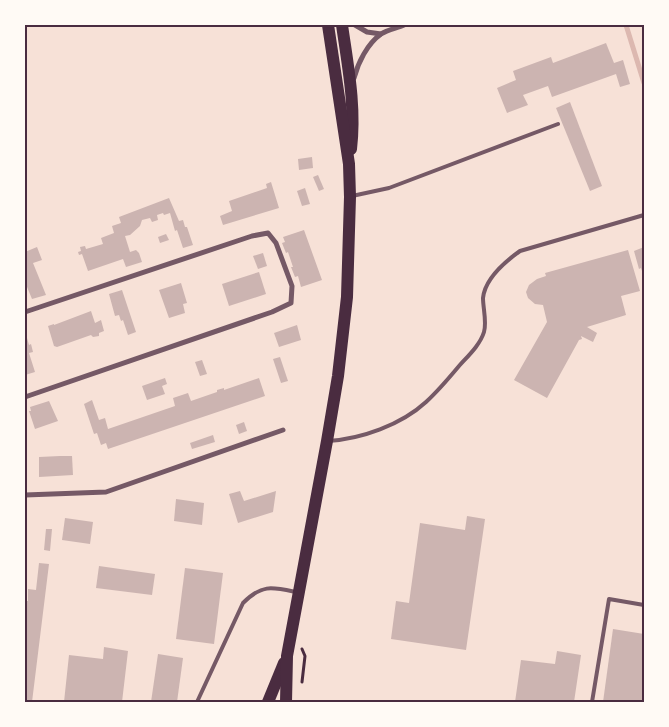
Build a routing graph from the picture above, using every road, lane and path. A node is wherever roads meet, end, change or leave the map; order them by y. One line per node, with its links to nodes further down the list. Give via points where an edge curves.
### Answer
1 (328, 25): 8 (main road)
2 (342, 25): 6 (main road)
3 (354, 25): 5 (street, via 367,32)
4 (404, 25): 5 (street)
5 (381, 34): 6 (street, via 366,51)
6 (351, 86): 8 (main road, via 354,125)
7 (558, 124): 9 (lane, via 389,188)
8 (349, 164): 9 (main road)
9 (350, 197): 14 (main road, via 347,298)
10 (644, 215): 14 (lane, via 520,251 503,263 484,295 484,331 477,345 424,404 372,433)
11 (25, 312): 12 (street, via 268,232 276,243 292,286 291,303 272,312)
12 (25, 397)
13 (283, 430): 15 (street, via 106,492)
14 (327, 441): 16 (main road)
15 (25, 495)
16 (299, 593): 18 (main road); 19 (lane, via 274,587 253,594 244,603)
17 (644, 604): 22 (lane, via 609,598)
18 (287, 656): 20 (main road); 21 (main road)
19 (197, 702)
20 (268, 702)
21 (286, 702)
22 (592, 702)

